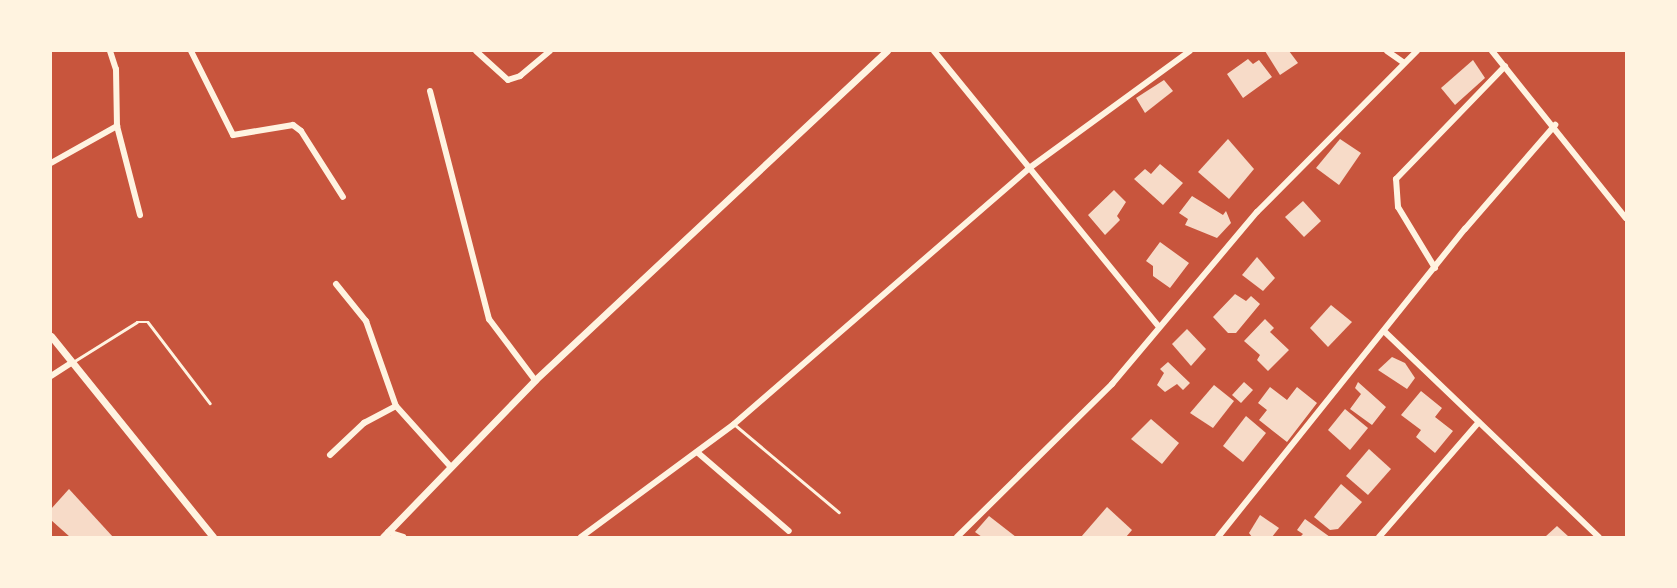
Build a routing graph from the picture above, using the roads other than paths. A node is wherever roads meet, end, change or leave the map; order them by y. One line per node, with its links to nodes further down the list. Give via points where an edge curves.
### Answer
1 (110, 51): 15 (street, via 116,69)
2 (191, 51): 18 (street, via 233,135 293,125 302,131)
3 (475, 51): 4 (street, via 508,80 520,76)
4 (550, 51)
5 (887, 51): 28 (street)
6 (934, 51): 17 (street)
7 (1189, 51): 17 (street)
8 (1387, 51): 11 (street)
9 (1417, 51): 11 (street)
10 (1493, 51): 12 (street)
11 (1404, 63): 23 (street, via 1257,212)
12 (1505, 66): 14 (street); 21 (street, via 1396,179 1398,207)
13 (430, 91): 28 (street, via 489,319)
14 (1555, 125): 20 (street); 21 (street)
15 (117, 126): 16 (street); 19 (street)
16 (51, 163)
17 (1028, 169): 23 (street); 32 (street)
18 (343, 197)
19 (139, 215)
20 (1626, 218)
21 (1435, 268): 24 (street)
22 (336, 284): 30 (street, via 366,321)
23 (1158, 327): 42 (street, via 1112,384)
24 (1385, 331): 31 (street); 43 (street)
25 (51, 336): 26 (street)
26 (71, 363): 27 (street); 29 (lane, via 137,322 148,322); 39 (street)
27 (51, 376)
28 (536, 380): 35 (street)
29 (210, 403)
30 (396, 406): 34 (street, via 364,423); 35 (street)
31 (1479, 422): 44 (street); 45 (street)
32 (734, 424): 33 (street); 36 (lane)
33 (696, 452): 37 (street); 41 (street)
34 (330, 454)
35 (451, 467): 38 (street)
36 (839, 512)
37 (789, 531)
38 (385, 535): 40 (street)
39 (213, 537)
40 (403, 537)
41 (581, 537)
42 (957, 537)
43 (1217, 537)
44 (1379, 537)
45 (1599, 537)

